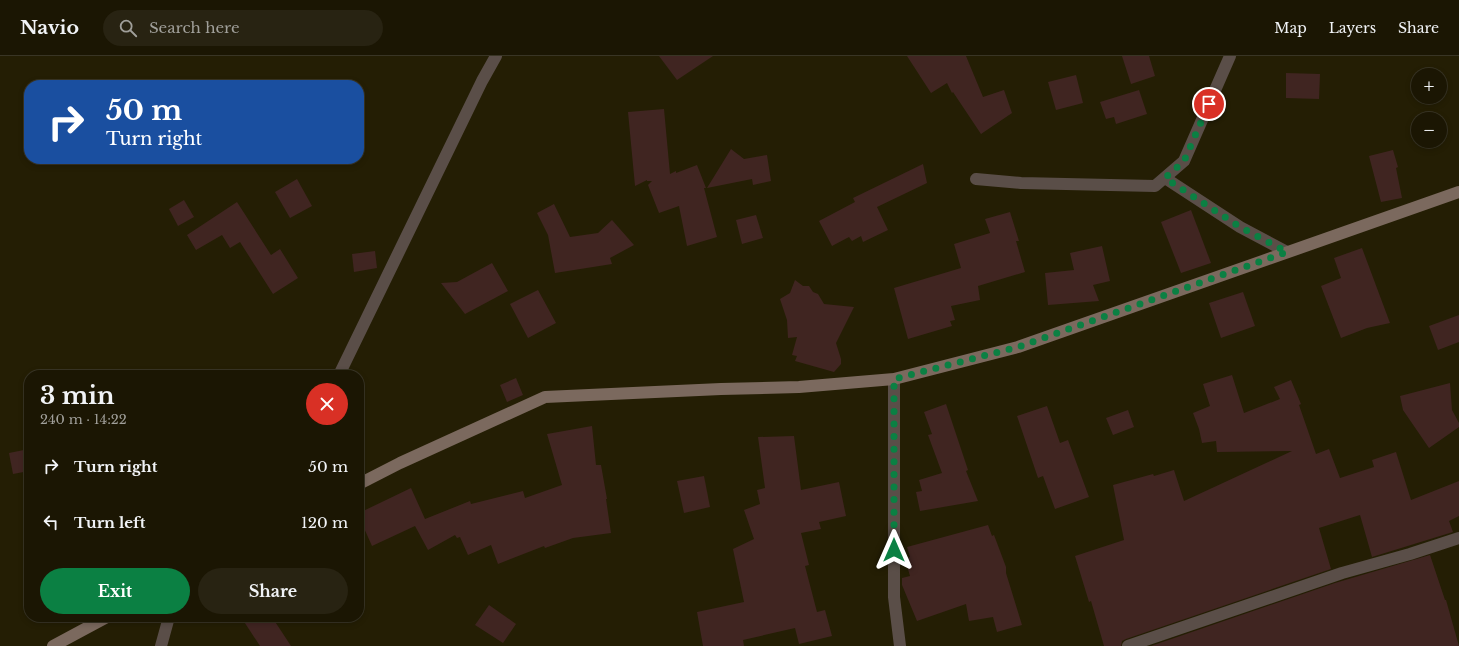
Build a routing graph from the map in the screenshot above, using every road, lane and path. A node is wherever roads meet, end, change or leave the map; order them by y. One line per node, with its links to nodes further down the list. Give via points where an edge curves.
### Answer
1 (496, 56): 7 (street)
2 (1230, 56): 3 (street, via 1184,161)
3 (1165, 178): 4 (street, via 1155,186 1021,183); 6 (street, via 1240,227)
4 (976, 179)
5 (1459, 192): 6 (street)
6 (1287, 252): 8 (street, via 1018,347)
7 (342, 370)
8 (894, 379): 9 (street, via 799,387 545,397); 15 (street, via 894,597)
9 (364, 481)
10 (1459, 538): 16 (street, via 1342,573)
11 (98, 622): 13 (street)
12 (168, 622): 14 (street)
13 (53, 646)
14 (161, 646)
15 (900, 646)
16 (1128, 646)

